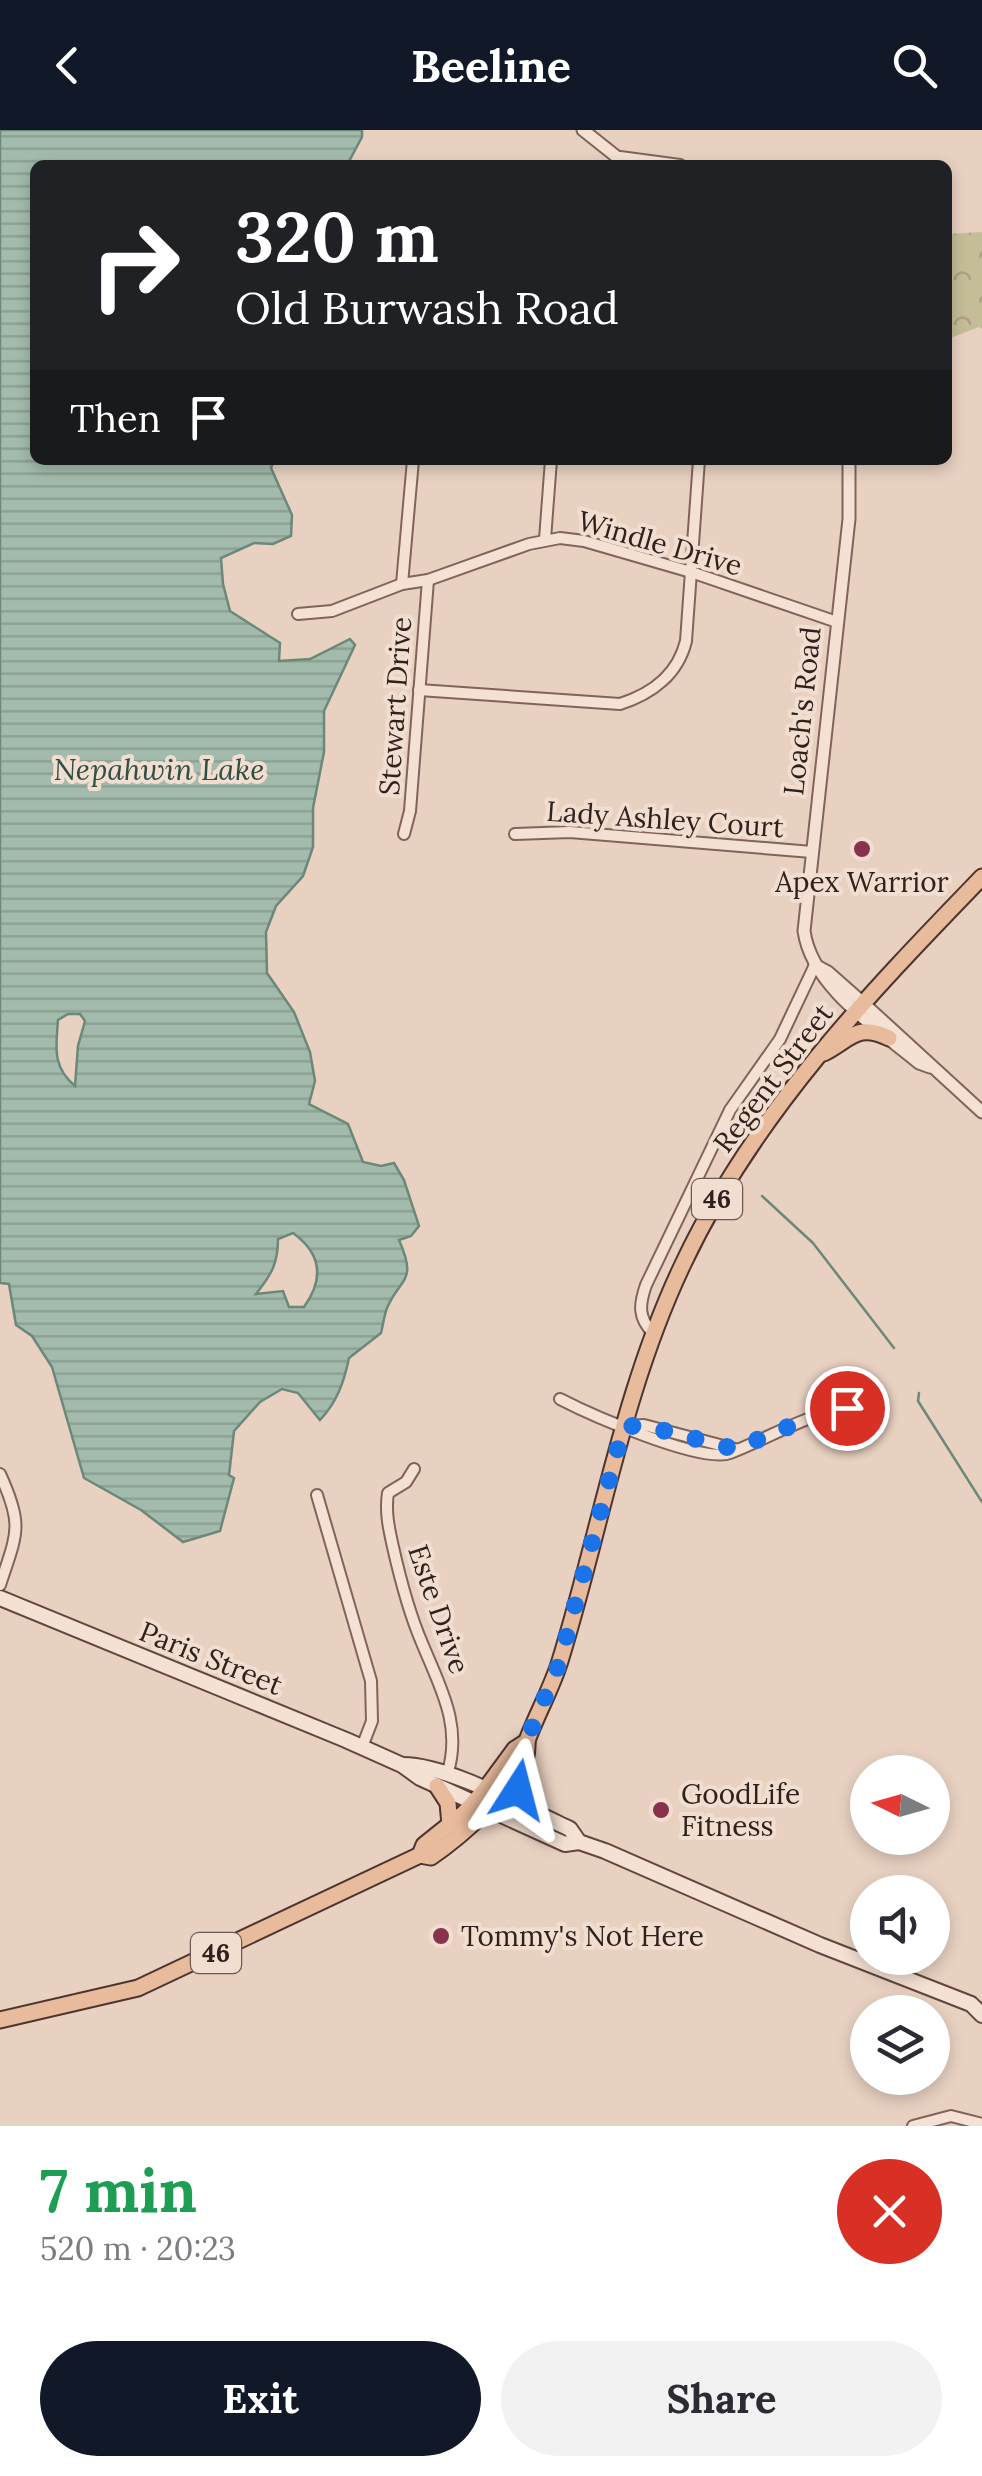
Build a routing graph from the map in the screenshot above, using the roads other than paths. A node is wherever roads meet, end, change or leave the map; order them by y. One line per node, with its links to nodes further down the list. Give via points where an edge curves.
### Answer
1 (583, 130): 2 (street)
2 (622, 160)
3 (413, 465): 10 (street, Stewart Drive)
4 (551, 465): 7 (street)
5 (699, 465): 8 (street)
6 (849, 465): 12 (street, Loach's Road)
7 (544, 539): 8 (street, Windle Drive, via 584,542); 9 (street, Windle Drive)
8 (690, 572): 12 (street, Windle Drive); 13 (street, via 682,660 639,698 620,704)
9 (428, 580): 10 (street, Windle Drive); 13 (street, Stewart Drive)
10 (402, 584): 11 (street, Windle Drive, via 332,612)
11 (298, 614)
12 (837, 622): 16 (street, Loach's Road)
13 (420, 690): 14 (street, Stewart Drive)
14 (404, 834)
15 (514, 834): 16 (street, Lady Ashley Court, via 570,832)
16 (812, 852): 18 (street, Loach's Road, via 804,931)
17 (982, 876): 19 (main road, Regent Street / 46)
18 (814, 965): 19 (street); 24 (street, via 780,1040 730,1110 646,1286 642,1319)
19 (859, 1005): 20 (street); 21 (main road, Regent Street / 46); 22 (street)
20 (890, 1038): 21 (main road, via 858,1031); 22 (street)
21 (816, 1058): 24 (main road, Regent Street / 46, via 724,1186)
22 (930, 1067): 23 (street)
23 (982, 1112)
24 (653, 1333): 27 (main road, Regent Street / 46)
25 (560, 1399): 27 (street)
26 (847, 1408): 27 (street, via 735,1449)
27 (624, 1426): 33 (main road, Regent Street / 46, via 559,1664)
28 (414, 1470): 36 (street, Este Drive, via 388,1494 387,1521 453,1728)
29 (0, 1474): 31 (street, via 15,1506 18,1533)
30 (317, 1495): 34 (street, via 371,1681 374,1708)
31 (0, 1584)
32 (0, 1598): 34 (main road, Paris Street)
33 (526, 1742): 35 (main road, Regent Street / 46); 37 (main road, Regent Street / 46, via 514,1749)
34 (362, 1747): 36 (main road, Paris Street)
35 (519, 1768): 37 (main road, Regent Street / 46); 38 (main road, via 518,1790)
36 (442, 1780): 37 (main road, Paris Street); 39 (main road)
37 (485, 1800): 38 (main road); 39 (main road, Regent Street / 46); 40 (main road, via 565,1844); 41 (main road, Regent Street / 46, via 456,1840 431,1857)
38 (533, 1813): 40 (main road, via 570,1829)
39 (450, 1825): 41 (main road, Regent Street / 46)
40 (578, 1842): 42 (main road)
41 (420, 1855): 43 (main road, Regent Street / 46, via 138,1988)
42 (979, 2008)
43 (0, 2020)
44 (982, 2124): 45 (street, via 950,2116)
45 (913, 2126)

